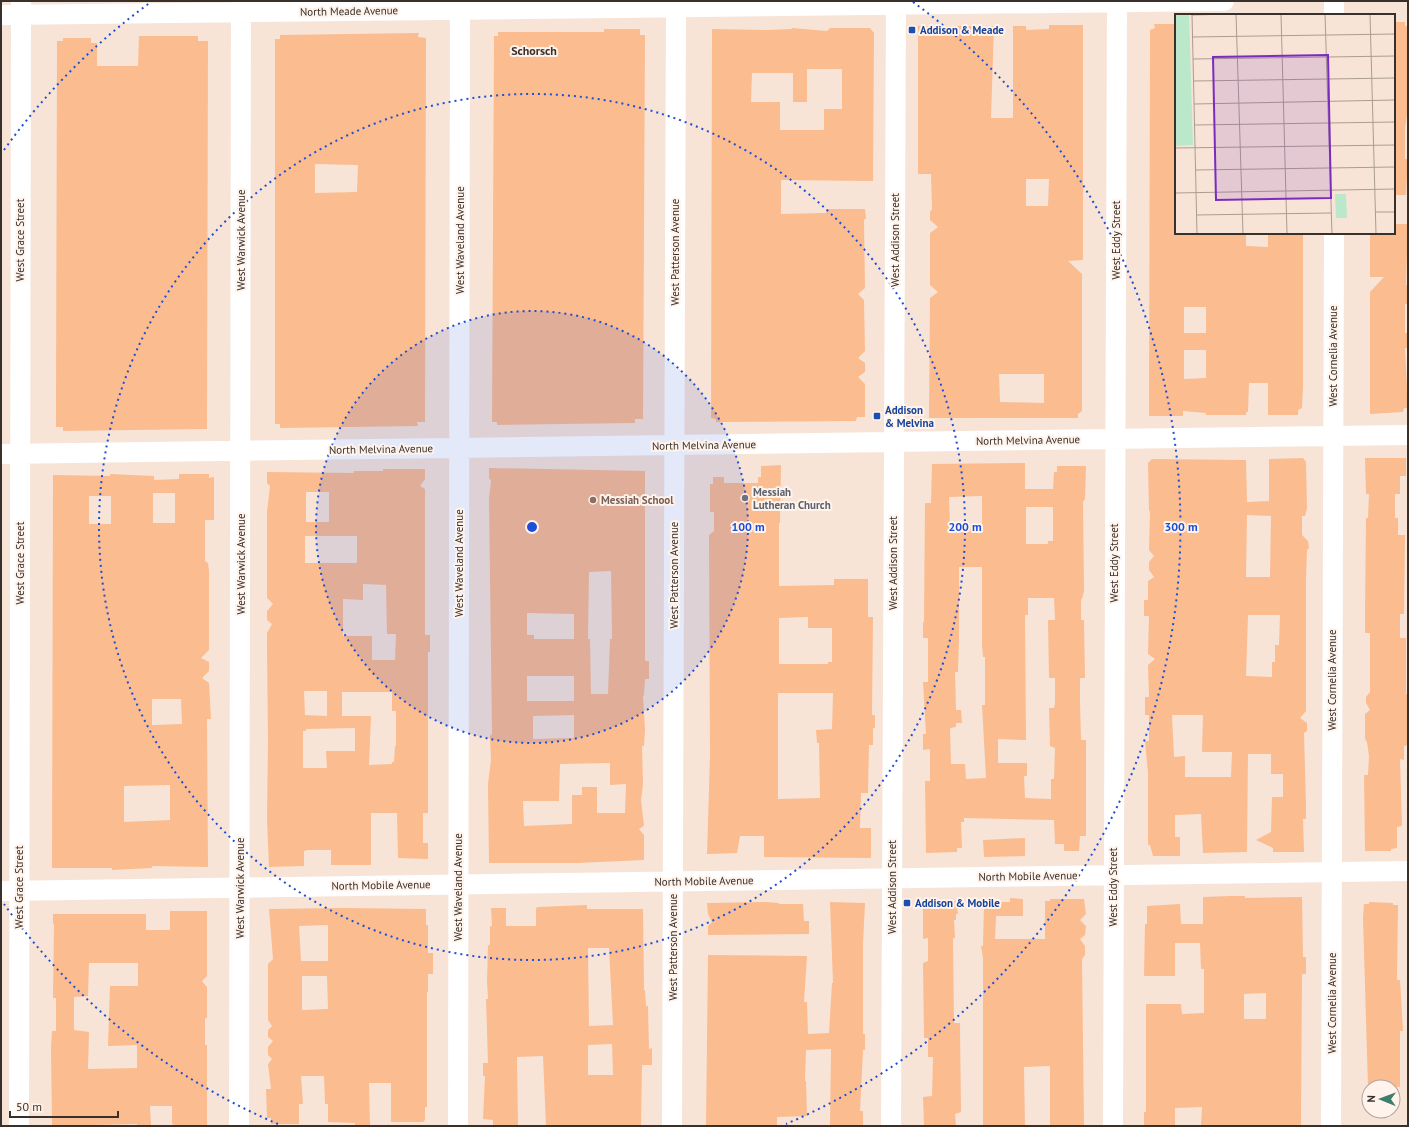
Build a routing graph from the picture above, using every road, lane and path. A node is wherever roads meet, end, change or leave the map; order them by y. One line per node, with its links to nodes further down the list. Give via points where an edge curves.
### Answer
1 (1224, 1): 3 (street, North Meade Avenue)
2 (1334, 1): 9 (street)
3 (1116, 2): 4 (street, North Meade Avenue); 14 (street, West Eddy Street)
4 (896, 3): 5 (street, North Meade Avenue); 15 (street, West Addison Street)
5 (676, 4): 6 (street, North Meade Avenue); 16 (street, West Patterson Avenue)
6 (460, 6): 7 (street, North Meade Avenue); 17 (street, West Waveland Avenue)
7 (241, 7): 8 (street, North Meade Avenue); 18 (street, West Warwick Avenue)
8 (21, 8): 10 (street, North Meade Avenue); 19 (street, West Grace Street)
9 (1334, 14)
10 (1, 16)
11 (1334, 234): 13 (street, West Cornelia Avenue)
12 (1408, 435): 13 (street, North Melvina Avenue)
13 (1333, 436): 14 (street, North Melvina Avenue); 21 (street, West Cornelia Avenue)
14 (1115, 439): 15 (street, North Melvina Avenue); 22 (street, West Eddy Street)
15 (894, 442): 16 (street, North Melvina Avenue); 23 (street, West Addison Street)
16 (674, 445): 17 (street, North Melvina Avenue); 24 (street, West Patterson Avenue)
17 (459, 448): 18 (street, North Melvina Avenue); 25 (street, West Waveland Avenue)
18 (241, 451): 19 (street, North Melvina Avenue); 26 (street, West Warwick Avenue)
19 (11, 454): 27 (street, West Grace Street)
20 (1408, 871): 21 (street, North Mobile Avenue)
21 (1332, 872): 22 (street, North Mobile Avenue); 34 (street, West Cornelia Avenue)
22 (1113, 875): 23 (street, North Mobile Avenue); 33 (street, West Eddy Street)
23 (892, 878): 24 (street, North Mobile Avenue); 32 (street, West Addison Street)
24 (673, 881): 25 (street, North Mobile Avenue); 31 (street, West Patterson Avenue)
25 (458, 884): 26 (street, North Mobile Avenue); 30 (street, West Waveland Avenue)
26 (240, 887): 27 (street, North Mobile Avenue); 29 (street, West Warwick Avenue)
27 (10, 891): 28 (street, West Grace Street)
28 (19, 1126)
29 (240, 1126)
30 (458, 1126)
31 (672, 1126)
32 (892, 1126)
33 (1113, 1126)
34 (1331, 1126)

